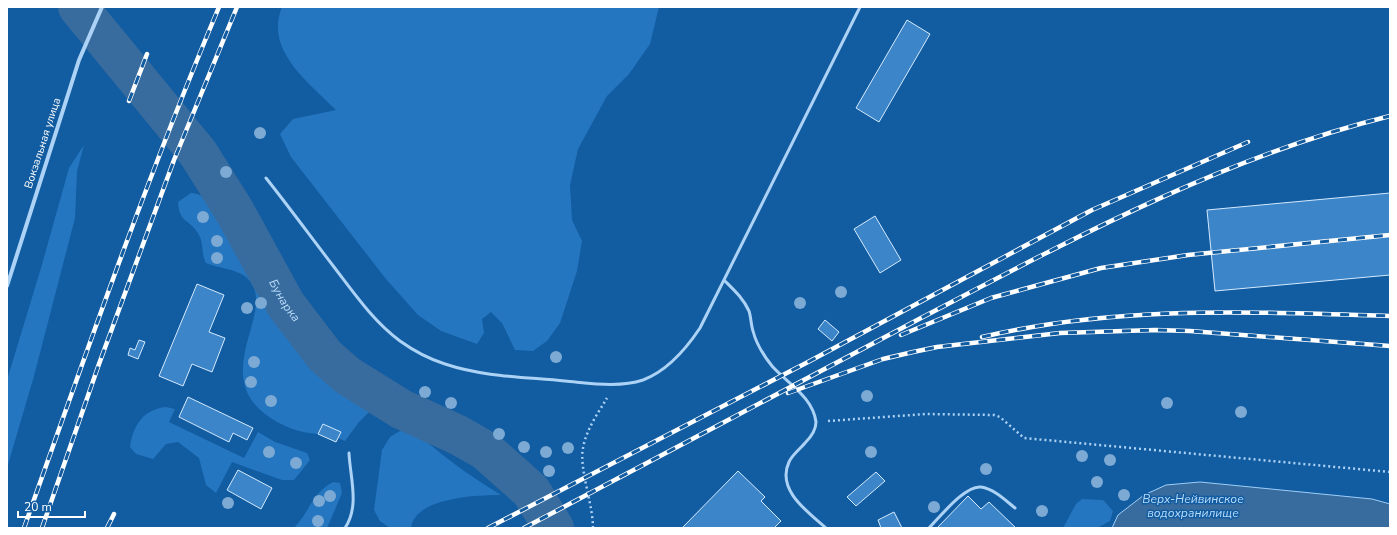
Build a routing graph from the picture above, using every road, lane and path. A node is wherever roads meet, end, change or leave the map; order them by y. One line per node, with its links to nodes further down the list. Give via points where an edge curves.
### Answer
1 (102, 7): 5 (street, Вокзальная улица, via 79,60)
2 (860, 7): 4 (lane)
3 (266, 178): 6 (lane, via 379,324 421,354 445,364 492,375)
4 (724, 280): 6 (lane, via 700,328 678,356 661,371 643,380); 7 (lane, via 738,293 750,312 753,333 764,354 810,406)
5 (7, 286)
6 (615, 383): 12 (path, via 582,448 582,463 593,513)
7 (816, 424): 9 (path, via 831,420 926,414 994,415 1000,417 1024,438); 13 (lane, via 809,440 790,460 787,476 797,502)
8 (349, 453): 11 (lane, via 353,491)
9 (1390, 472)
10 (1015, 508): 14 (lane, via 991,491 980,487 973,488 964,492)
11 (345, 528)
12 (593, 528)
13 (826, 528)
14 (929, 528)

